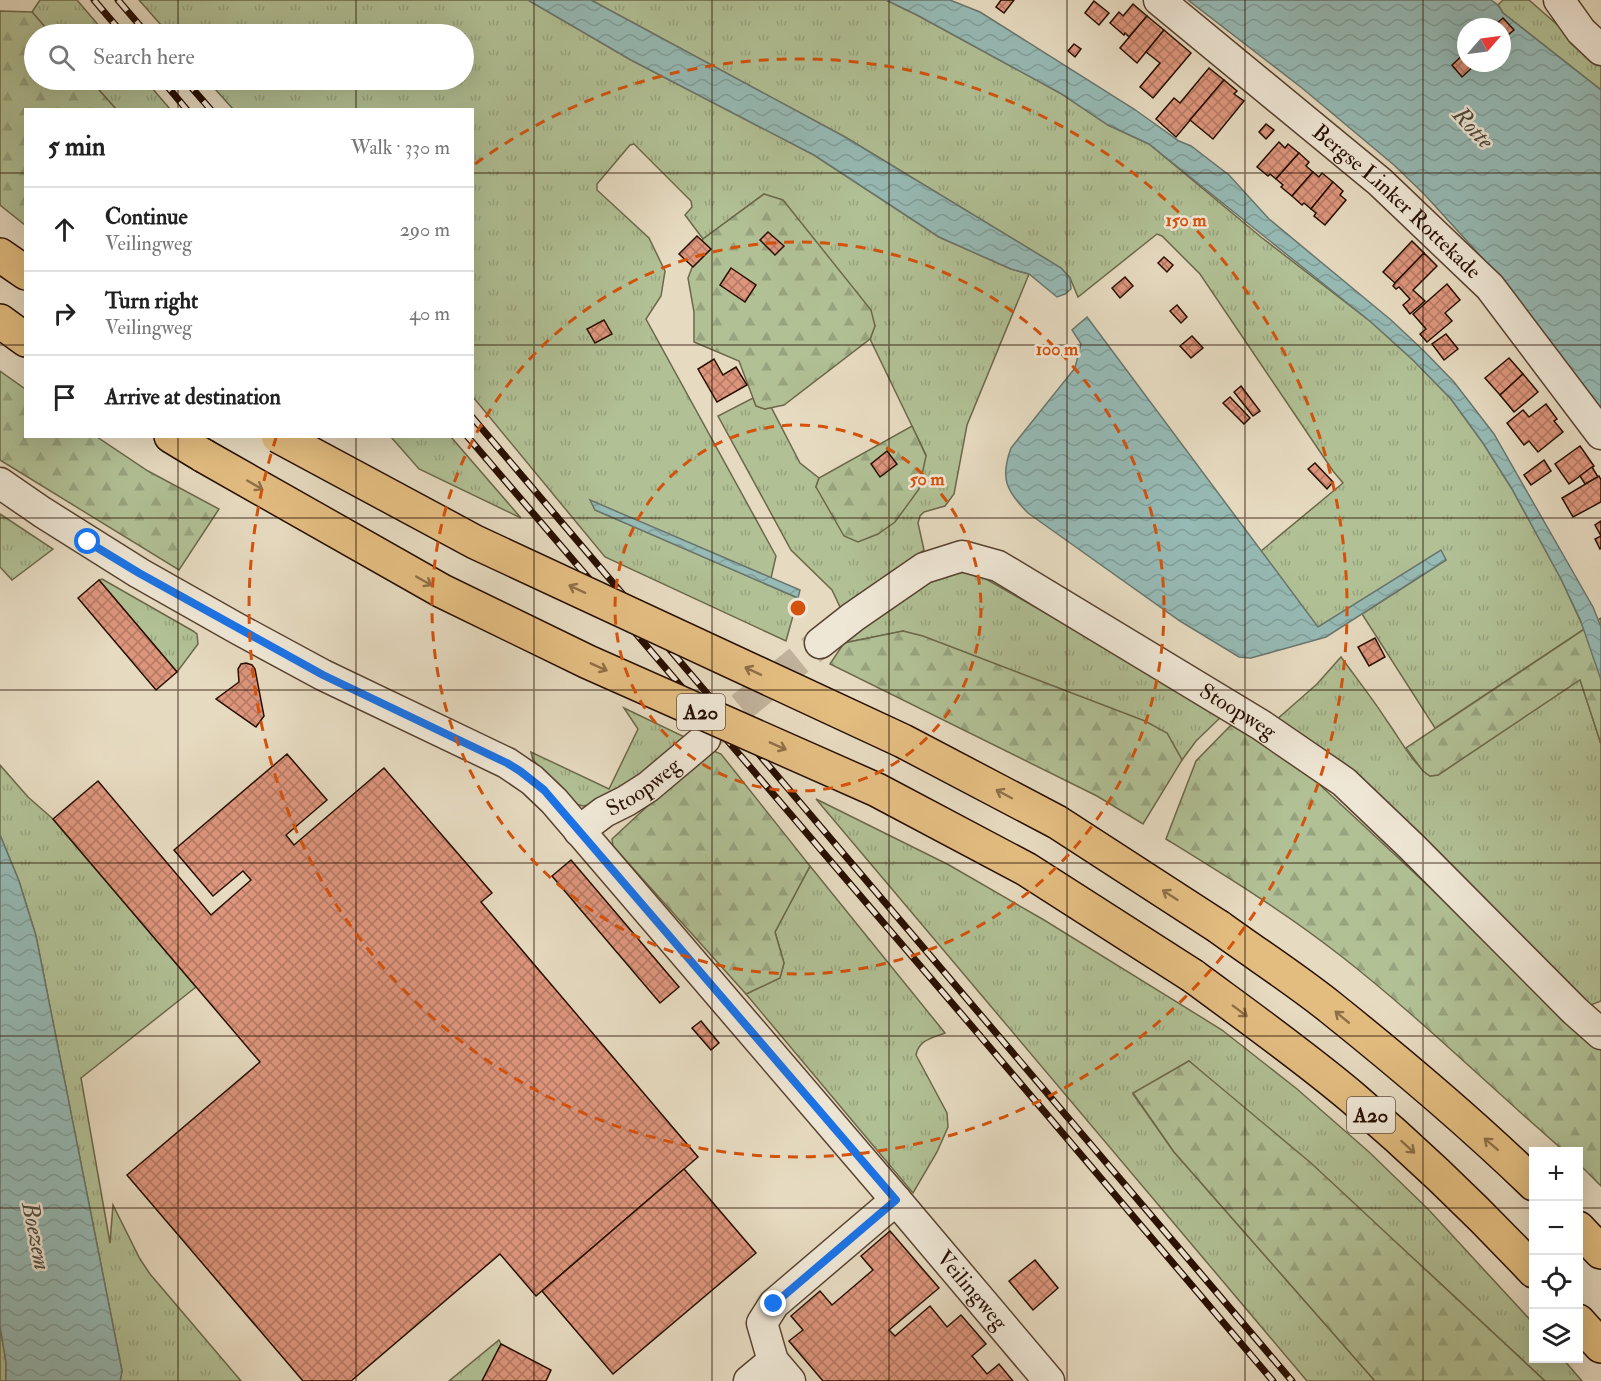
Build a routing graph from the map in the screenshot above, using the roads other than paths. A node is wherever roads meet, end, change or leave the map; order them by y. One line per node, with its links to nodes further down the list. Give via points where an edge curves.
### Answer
1 (1159, 0): 8 (street, Bergse Linker Rottekade, via 1380,182 1490,287)
2 (1559, 0): 3 (street, via 1581,31)
3 (1601, 50)
4 (0, 255): 5 (highway)
5 (24, 272)
6 (0, 321): 7 (highway)
7 (24, 339)
8 (1601, 434)
9 (174, 438): 20 (highway, A20, one-way to 20, bridge, via 442,591 588,662 877,790 1026,869 1193,976 1352,1097 1420,1158)
10 (282, 438): 16 (highway, A20, one-way to 10, bridge, via 1329,1006 1219,927 1057,822 903,741 475,542)
11 (0, 483): 14 (street, Veilingweg, via 139,573 238,629 323,675 514,767 544,790)
12 (820, 643): 15 (street, Stoopweg, via 924,568 962,556 998,566 1261,725 1344,782)
13 (705, 739): 14 (street, Stoopweg, via 648,787)
14 (579, 831): 17 (street, Veilingweg)
15 (1601, 1034)
16 (1529, 1180)
17 (896, 1200): 23 (street, via 774,1304 762,1323); 25 (street, Veilingweg)
18 (1583, 1233): 19 (highway)
19 (1601, 1252)
20 (1529, 1267)
21 (1583, 1326): 22 (highway)
22 (1601, 1346)
23 (782, 1371): 24 (street)
24 (749, 1381)
25 (1049, 1381)

